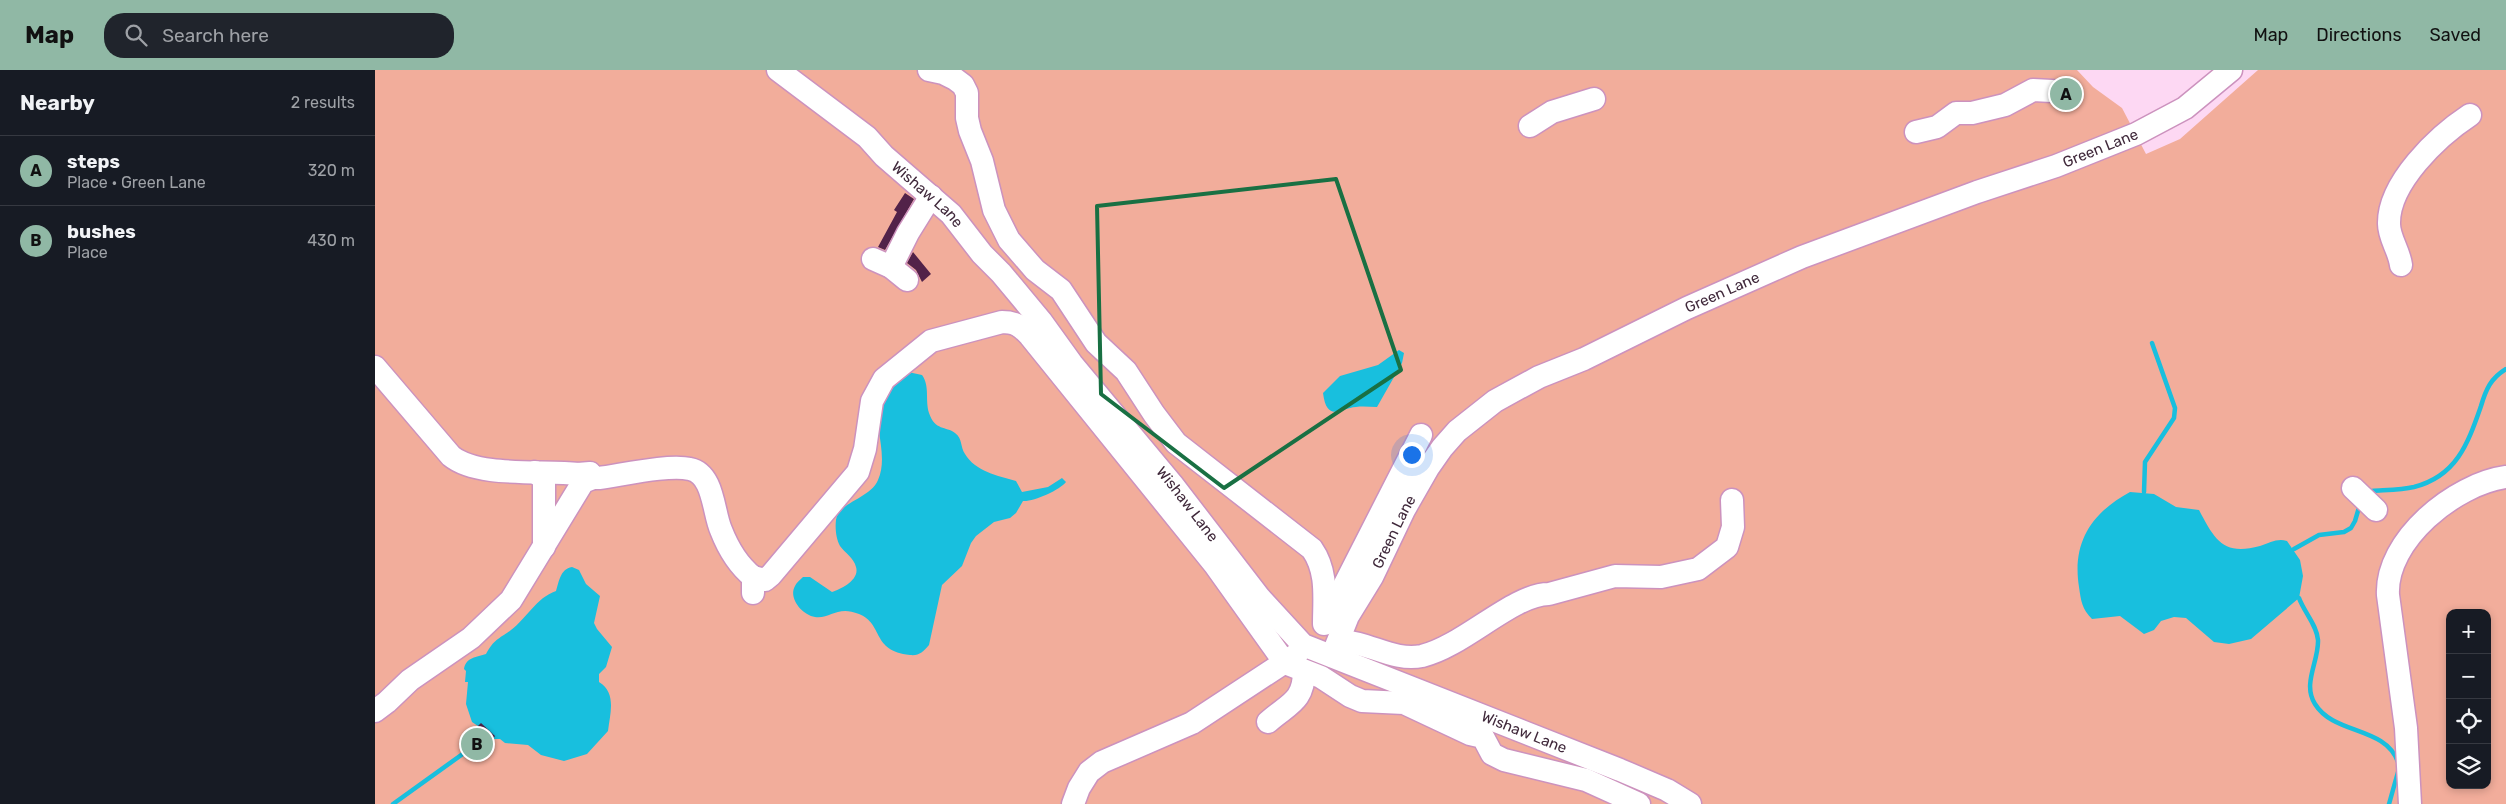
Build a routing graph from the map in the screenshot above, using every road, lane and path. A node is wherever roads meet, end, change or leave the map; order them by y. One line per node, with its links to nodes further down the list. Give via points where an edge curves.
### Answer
1 (778, 70): 9 (street, Wishaw Lane, via 855,127)
2 (930, 70): 21 (street, via 955,79 967,93 970,131 982,161 994,210 1009,240 1035,270 1061,290 1096,343 1126,371 1176,443 1312,549 1324,574)
3 (2231, 70): 21 (street, Green Lane, via 2185,108 2136,134 1802,257 1539,377 1495,401 1457,431 1428,468 1372,577)
4 (2053, 91): 8 (street, via 2033,90 2005,105 1972,113 1956,113 1937,127)
5 (1594, 99): 7 (street, via 1552,112)
6 (2470, 115): 10 (street, via 2444,134 2413,169 2391,203 2389,225)
7 (1530, 126)
8 (1916, 132)
9 (931, 196): 11 (street, via 900,228); 22 (street, Wishaw Lane, via 951,214 1041,321 1055,343 1172,484 1259,597)
10 (2401, 265)
11 (890, 269)
12 (375, 367): 14 (street, via 461,464)
13 (1421, 435): 21 (street)
14 (542, 474): 16 (street); 20 (street)
15 (2506, 477): 29 (street, via 2475,487 2435,510 2410,536 2387,581 2406,728)
16 (585, 478): 20 (street); 23 (street, via 679,468 697,471 709,489 726,542 739,563 759,578 803,539 857,472 865,449 872,401 884,379 931,341 1013,322 1030,336)
17 (2353, 488): 19 (street)
18 (1732, 500): 21 (street, via 1733,527 1727,547 1697,569 1661,578 1615,576 1540,594 1514,606 1451,645 1419,656 1400,656 1362,644)
19 (2376, 510)
20 (547, 533): 24 (street, via 511,600 500,612 471,638)
21 (1332, 640): 22 (street, Wishaw Lane); 28 (street, Wishaw Lane, via 1667,790)
22 (1303, 645): 23 (street)
23 (1295, 667): 25 (street, via 1302,692); 26 (street, via 1192,723 1102,762 1089,772); 27 (street, via 1321,677 1361,701 1389,701 1422,710 1470,734 1483,737 1493,754 1504,760 1586,780)
24 (383, 699)
25 (1268, 722)
26 (1073, 804)
27 (1639, 804)
28 (1690, 804)
29 (2410, 804)

